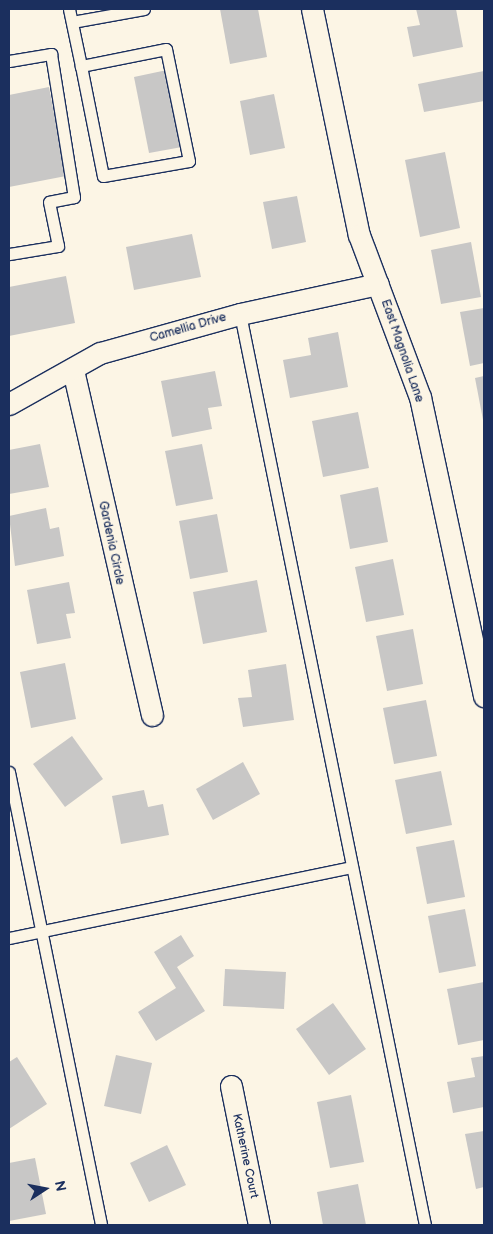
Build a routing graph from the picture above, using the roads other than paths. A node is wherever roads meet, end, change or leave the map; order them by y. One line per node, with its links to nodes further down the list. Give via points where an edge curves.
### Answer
1 (69, 9): 4 (lane)
2 (144, 9): 4 (lane)
3 (312, 9): 8 (street, East Magnolia Lane, via 359,235)
4 (72, 22): 6 (lane)
5 (9, 61): 7 (lane, via 52,54 74,197 49,202 58,246)
6 (81, 66): 6 (lane, via 104,176 189,161 166,49)
7 (9, 254)
8 (378, 284): 9 (street, Camellia Drive); 12 (street, East Magnolia Lane, via 420,397)
9 (240, 314): 10 (street, Camellia Drive, via 100,353); 15 (lane)
10 (73, 370): 11 (street, Camellia Drive); 13 (street, Gardenia Circle)
11 (9, 404)
12 (484, 696)
13 (152, 715)
14 (9, 772): 16 (lane)
15 (352, 867): 16 (lane); 21 (lane)
16 (41, 932): 17 (lane); 19 (lane)
17 (9, 938)
18 (230, 1086): 20 (street, Katherine Court)
19 (101, 1225)
20 (259, 1225)
21 (425, 1225)

